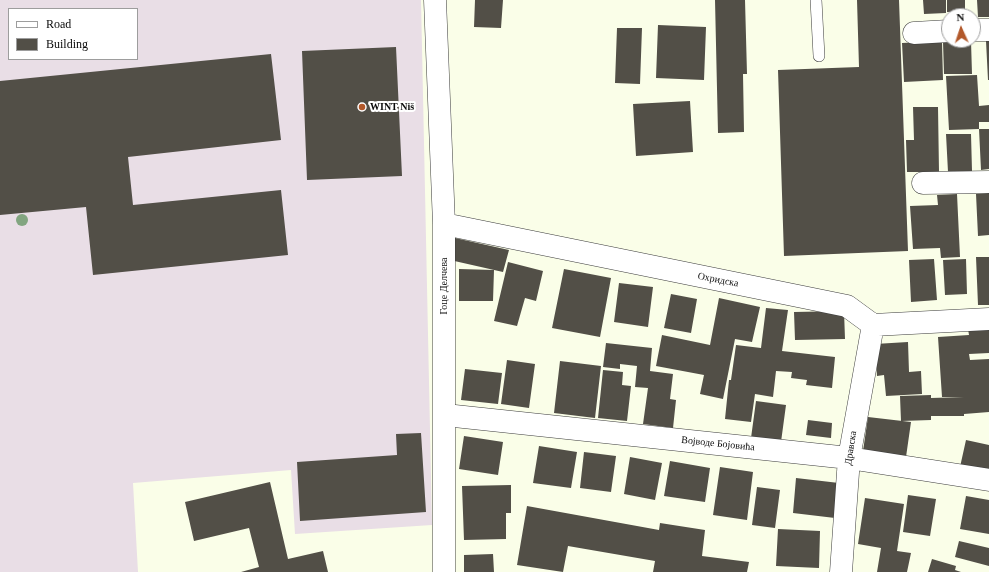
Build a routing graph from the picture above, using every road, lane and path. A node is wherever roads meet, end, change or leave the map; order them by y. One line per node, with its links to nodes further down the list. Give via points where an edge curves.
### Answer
1 (435, 0): 8 (street, Гоце Делчева)
2 (816, 0): 5 (lane)
3 (941, 31): 4 (street)
4 (914, 33)
5 (819, 56)
6 (989, 182): 7 (street)
7 (923, 183)
8 (444, 224): 10 (street, Охридска, via 847,306); 11 (street, Гоце Делчева)
9 (989, 319): 10 (street)
10 (873, 326): 12 (street, Дравска)
11 (445, 415): 12 (street, Војводе Бојовића); 14 (street, Гоце Делчева)
12 (849, 458): 13 (street, Војводе Бојовића); 15 (street, Дравска)
13 (989, 480)
14 (444, 572)
15 (841, 572)

